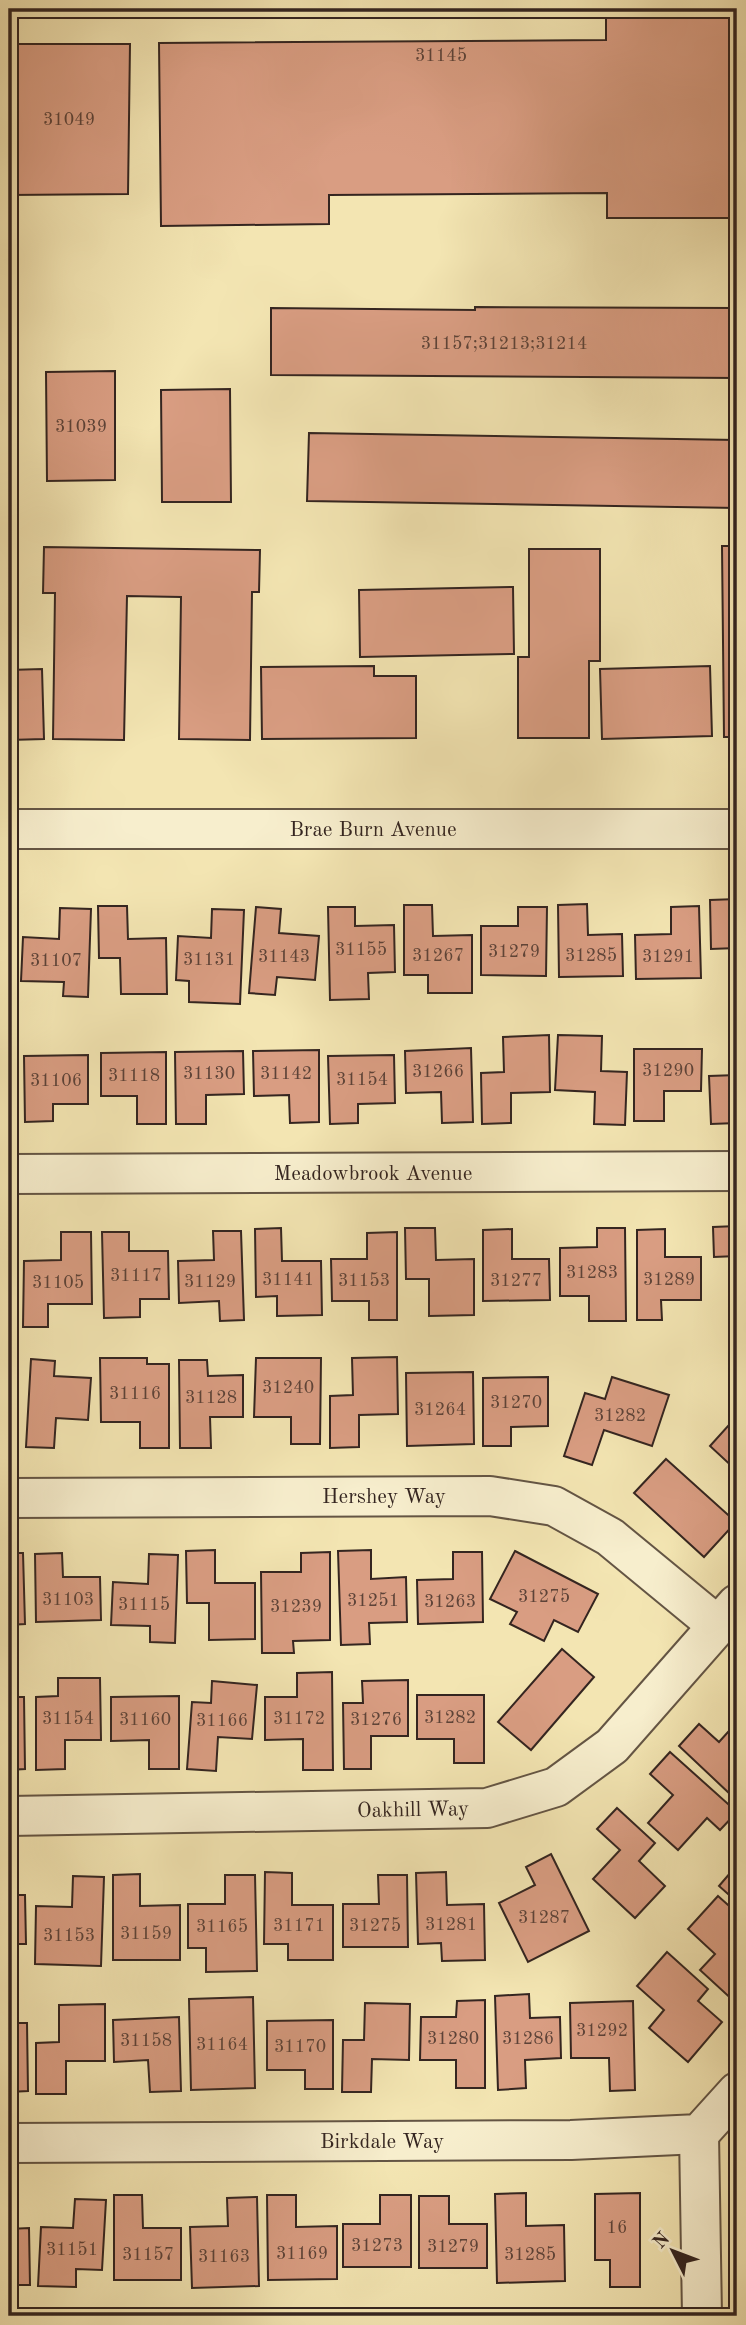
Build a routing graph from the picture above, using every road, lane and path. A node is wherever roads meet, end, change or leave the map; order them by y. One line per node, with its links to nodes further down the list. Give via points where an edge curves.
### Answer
1 (9, 829): 2 (street, Brae Burn Avenue)
2 (737, 829)
3 (737, 1171): 4 (street, Meadowbrook Avenue)
4 (9, 1174)
5 (9, 1498): 6 (street, Hershey Way, via 490,1496 554,1506 610,1537)
6 (727, 1615): 7 (street, Oakhill Way, via 612,1746 556,1787 486,1808)
7 (9, 1816)
8 (737, 2092): 9 (street)
9 (699, 2134): 10 (street, Birkdale Way, via 572,2140); 11 (street)
10 (9, 2143)
11 (702, 2316)

